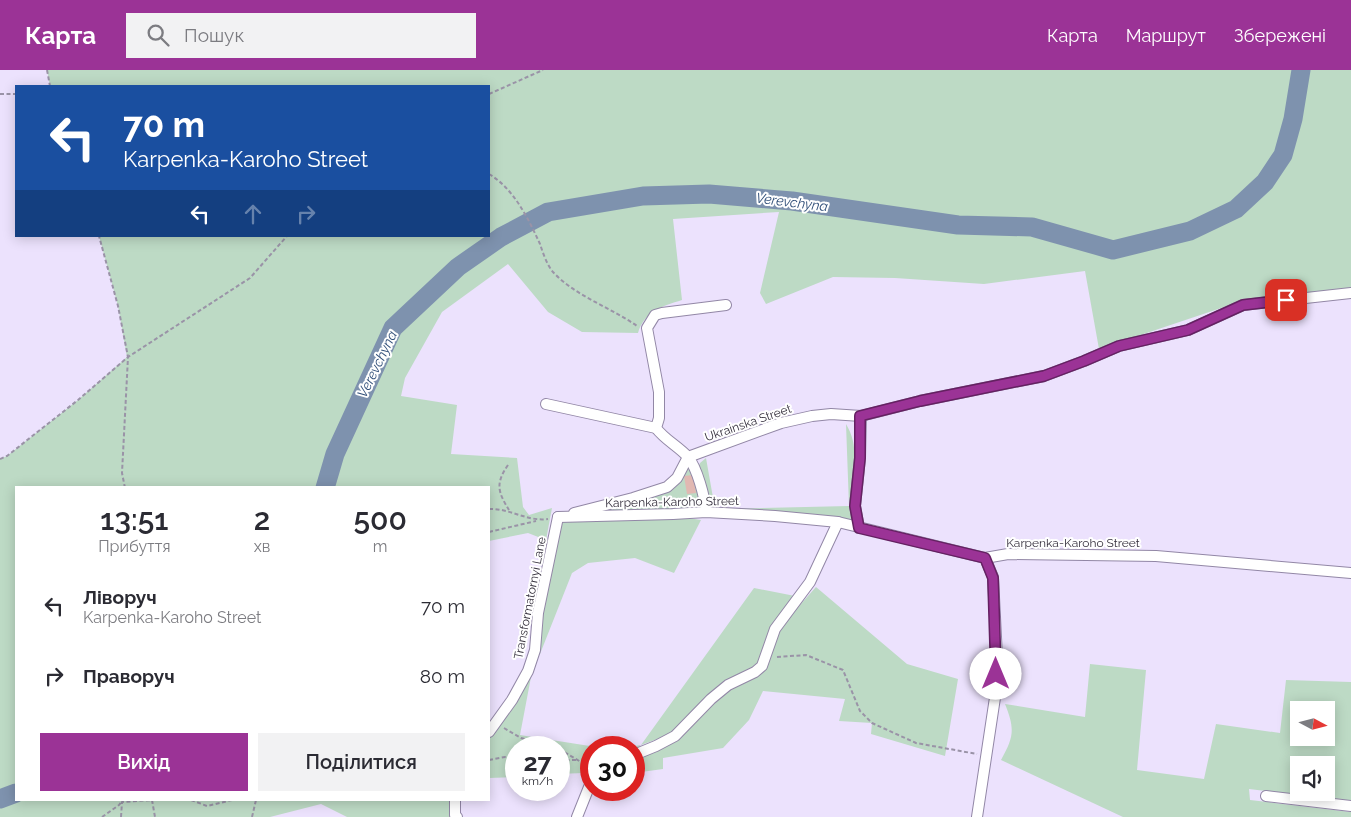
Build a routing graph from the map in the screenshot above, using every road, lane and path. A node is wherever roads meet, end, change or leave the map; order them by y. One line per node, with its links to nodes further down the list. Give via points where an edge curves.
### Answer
1 (47, 70): 3 (path)
2 (544, 70): 6 (path)
3 (50, 85)
4 (0, 94): 5 (path)
5 (15, 94)
6 (490, 94)
7 (490, 175): 12 (path, via 501,181 514,196 530,221 551,270 567,285)
8 (99, 237): 13 (path)
9 (286, 237): 13 (path, via 250,278)
10 (1351, 293): 15 (street, Ukrainska Street, via 1243,305 1188,330 1119,346 1044,376)
11 (726, 305): 12 (street, via 655,315)
12 (647, 333): 16 (street, via 659,392)
13 (128, 357): 18 (path); 20 (path, via 122,473)
14 (546, 404): 16 (street)
15 (860, 416): 17 (street, Ukrainska Street, via 831,414 781,423); 27 (street, via 855,506)
16 (656, 428): 17 (street)
17 (688, 457): 23 (street, via 695,470); 24 (street, via 677,478 667,487)
18 (0, 459)
19 (508, 465): 22 (path, via 499,485 500,495)
20 (125, 486)
21 (490, 509): 22 (path)
22 (509, 511): 25 (path)
23 (706, 512): 24 (street, Karpenka-Karoho Street); 26 (street, Karpenka-Karoho Street)
24 (558, 517): 25 (path); 32 (street, Transformatornyi Lane, via 538,613 535,650 528,671)
25 (539, 520): 28 (path)
26 (838, 522): 27 (street, Karpenka-Karoho Street); 31 (street, via 810,582 775,629)
27 (859, 528): 29 (street, Karpenka-Karoho Street)
28 (490, 532)
29 (985, 558): 30 (street, Karpenka-Karoho Street, via 1008,554 1156,556); 37 (street, via 993,578 997,657 996,691)
30 (1351, 573)
31 (765, 657): 35 (street, via 762,666 728,685 675,736); 37 (path, via 806,655 842,670 860,711 872,723 916,743)
32 (496, 723): 33 (street, Transformatornyi Lane); 34 (path)
33 (490, 731)
34 (518, 736)
35 (645, 750)
36 (570, 755): 41 (path)
37 (986, 756): 57 (street)
38 (505, 757): 39 (path)
39 (490, 760)
40 (570, 760): 41 (path)
41 (579, 760)
42 (1266, 796): 50 (street)
43 (123, 801): 52 (path); 53 (path)
44 (152, 801): 54 (path)
45 (193, 801): 46 (path, via 207,806)
46 (228, 801)
47 (256, 801): 55 (path)
48 (455, 801): 51 (street)
49 (583, 801): 56 (street)
50 (1351, 806)
51 (456, 816)
52 (102, 817)
53 (121, 817)
54 (155, 817)
55 (252, 817)
56 (577, 817)
57 (977, 817)

